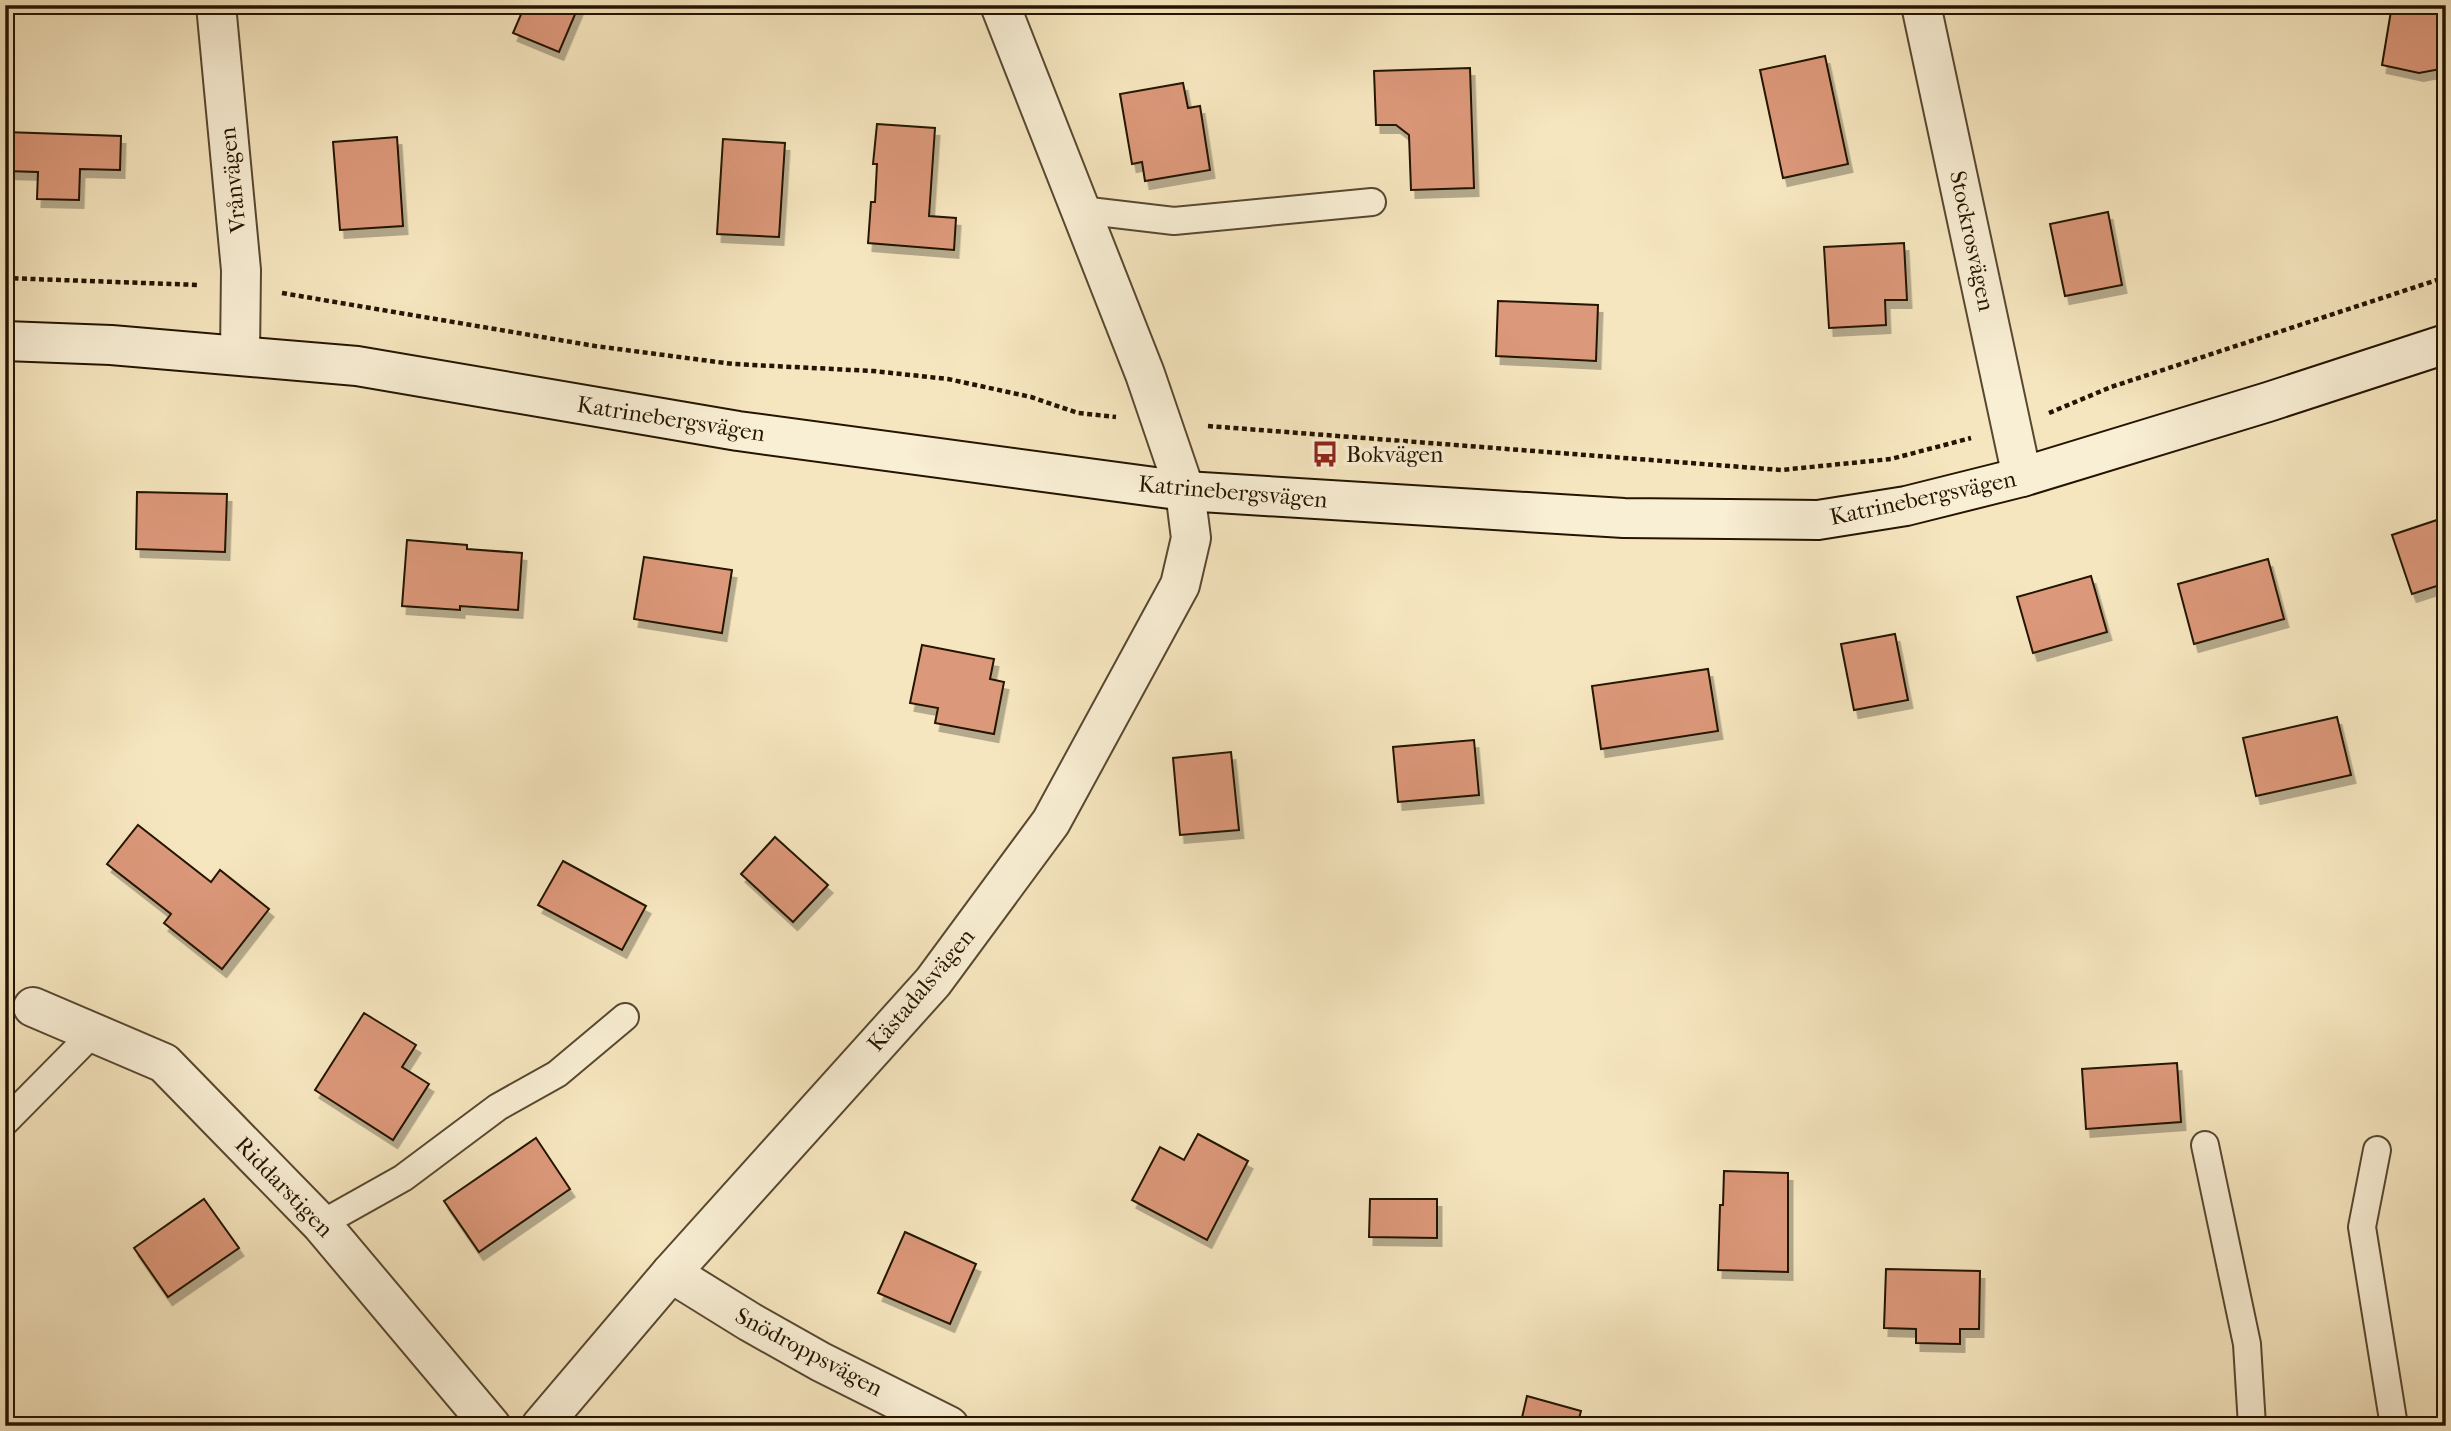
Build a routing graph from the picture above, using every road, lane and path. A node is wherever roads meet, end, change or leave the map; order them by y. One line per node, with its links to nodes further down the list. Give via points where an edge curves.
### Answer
1 (216, 5): 8 (street, Vrånvägen)
2 (1000, 5): 5 (street)
3 (1921, 5): 13 (street, Stockrosvägen)
4 (1372, 202): 5 (lane, via 1174,221)
5 (1080, 211): 12 (street)
6 (2446, 276): 13 (path, via 2111,387)
7 (5, 278): 8 (path)
8 (240, 286): 11 (street, Vrånvägen); 12 (path, via 733,365 948,379 1079,413)
9 (5, 341): 11 (street, Katrinebergsvägen)
10 (2446, 344): 14 (street, Katrinebergsvägen)
11 (240, 354): 15 (street, Katrinebergsvägen, via 356,366 738,431)
12 (1160, 422): 13 (path, via 1781,470 1891,459); 15 (street)
13 (2012, 428): 14 (street, Stockrosvägen)
14 (2022, 477): 15 (street, Katrinebergsvägen, via 1906,506 1818,520 1625,518)
15 (1185, 491): 23 (street, Kästadalsvägen, via 1191,538 1180,585 1051,822 933,982)
16 (33, 1007): 18 (street, Riddarstigen)
17 (625, 1017): 22 (lane, via 557,1074 498,1107 403,1178)
18 (93, 1033): 19 (lane); 22 (street, Riddarstigen, via 164,1063)
19 (5, 1122)
20 (2205, 1145): 27 (lane, via 2246,1344)
21 (2377, 1150): 28 (lane, via 2362,1227)
22 (321, 1224): 24 (street, Riddarstigen)
23 (671, 1273): 25 (street, Kästadalsvägen); 26 (street, Snödroppsvägen, via 821,1362)
24 (491, 1426)
25 (541, 1426)
26 (949, 1426)
27 (2252, 1426)
28 (2394, 1426)

